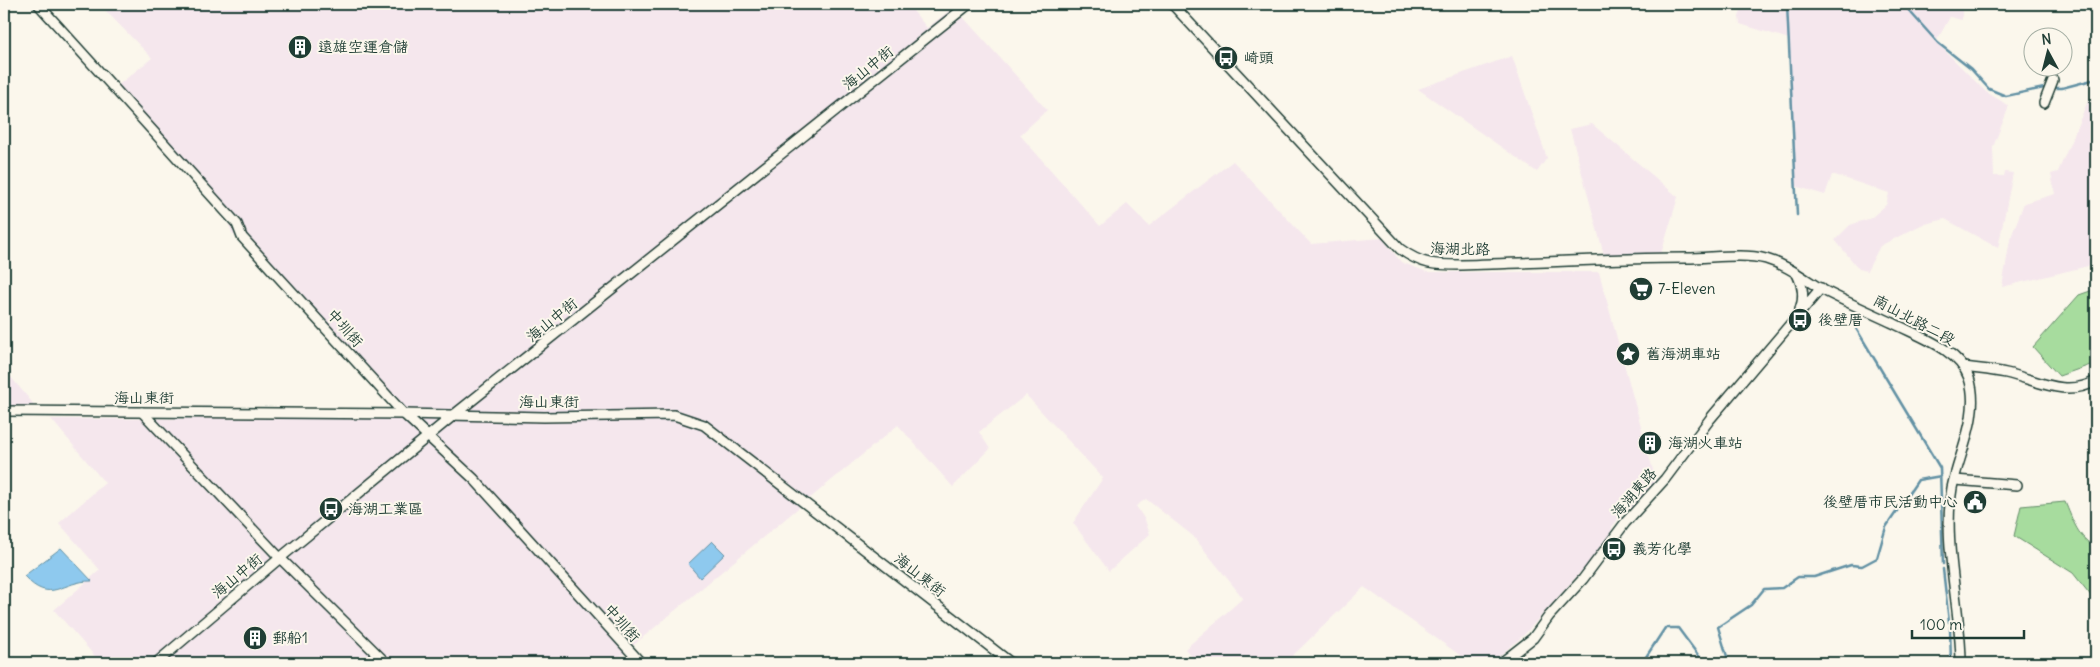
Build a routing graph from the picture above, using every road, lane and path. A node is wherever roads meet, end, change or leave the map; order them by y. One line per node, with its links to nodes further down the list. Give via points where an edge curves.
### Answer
1 (38, 4): 13 (street, 中圳街, via 237,224 242,237)
2 (969, 4): 14 (street, 海山中街)
3 (1172, 4): 6 (street, 海湖北路, via 1393,242 1413,258 1430,265 1461,265 1759,257)
4 (2052, 80): 5 (street)
5 (2044, 103)
6 (1796, 273): 7 (street, 海湖北路); 8 (street, via 1803,294)
7 (1821, 288): 8 (street, 海湖東路); 9 (street, 南山北路二段, via 1929,341 1954,356)
8 (1799, 312): 23 (street, 海湖東路, via 1533,638)
9 (1964, 367): 10 (street, via 2006,373 2054,388 2076,388); 16 (street, via 1969,379 1971,411)
10 (2096, 381)
11 (4, 411): 12 (street, 海山東街)
12 (142, 412): 13 (street, 海山東街); 18 (street)
13 (404, 414): 14 (street, 海山東街); 15 (street, 中圳街)
14 (456, 414): 15 (street, 海山中街); 22 (street, 海山東街, via 544,417 674,415 704,425)
15 (428, 437): 18 (street, 海山中街); 21 (street, 中圳街, via 474,479)
16 (1955, 480): 17 (street); 24 (street, via 1951,541)
17 (2017, 485)
18 (280, 558): 19 (street, 海山中街); 20 (street)
19 (156, 663)
20 (386, 663)
21 (641, 663)
22 (1011, 663)
23 (1501, 663)
24 (1961, 663)

